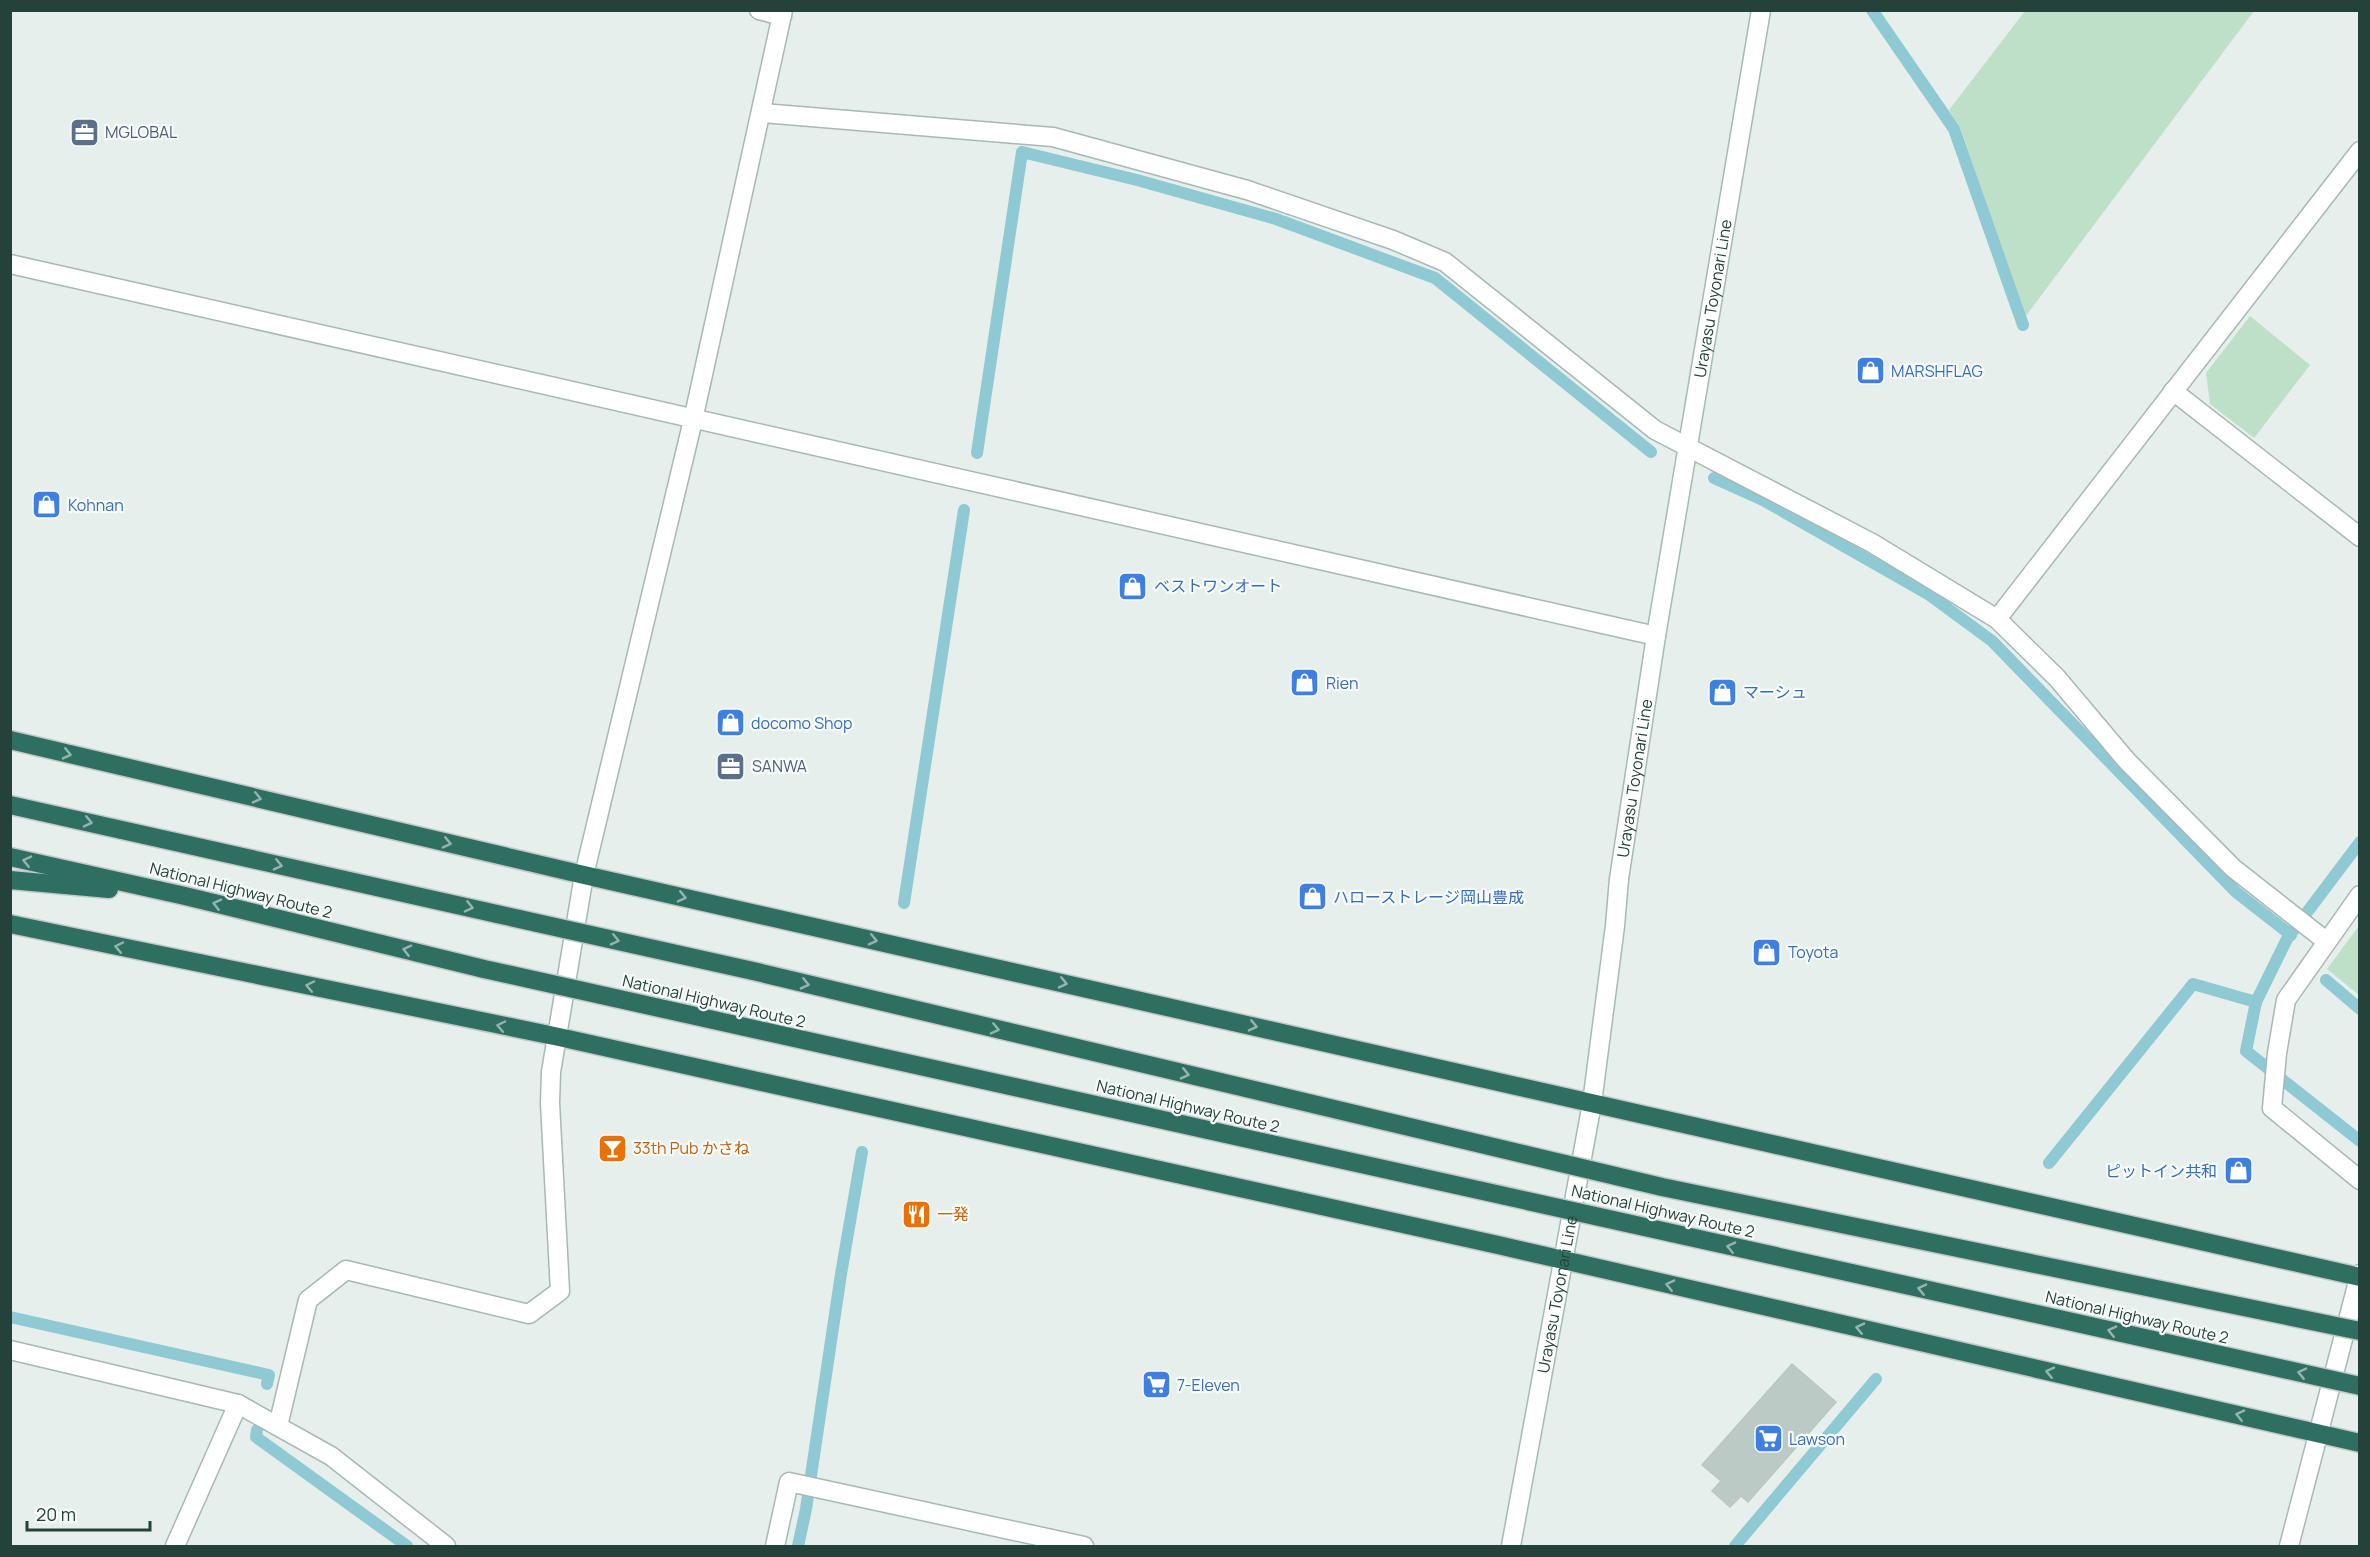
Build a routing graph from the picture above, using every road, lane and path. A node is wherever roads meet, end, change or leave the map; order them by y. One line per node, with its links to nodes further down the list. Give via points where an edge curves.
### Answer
1 (759, 10): 3 (street)
2 (1761, 10): 9 (street, Urayasu Toyonari Line)
3 (783, 13): 4 (street)
4 (762, 113): 8 (street); 9 (street, via 1053,137 1247,190 1393,240 1445,262 1655,429)
5 (2360, 151): 7 (street)
6 (10, 264): 8 (street)
7 (2173, 391): 10 (street); 11 (street)
8 (693, 420): 12 (street); 16 (street)
9 (1689, 448): 11 (street, via 1872,543); 12 (street, Urayasu Toyonari Line)
10 (2360, 537)
11 (1997, 620): 21 (street, via 2056,678 2127,761 2233,868)
12 (1656, 636): 23 (street, Urayasu Toyonari Line, via 1619,879)
13 (10, 740): 16 (highway, one-way to 16)
14 (10, 805): 27 (highway, National Highway Route 2, one-way to 27, bridge, via 765,974 1662,1186)
15 (10, 857): 19 (highway, National Highway Route 2, one-way to 15)
16 (584, 875): 22 (street); 23 (highway, one-way to 23)
17 (10, 880): 19 (highway)
18 (2360, 895): 21 (street)
19 (186, 896): 29 (highway, National Highway Route 2, one-way to 19, bridge, via 484,969)
20 (10, 924): 22 (highway, one-way to 20)
21 (2320, 937): 24 (street, via 2286,1000 2272,1108)
22 (559, 1037): 25 (highway); 31 (street, via 551,1072 550,1103 560,1291 529,1314 346,1270 308,1300)
23 (1592, 1103): 25 (street, Urayasu Toyonari Line); 26 (highway)
24 (2360, 1180)
25 (1564, 1260): 32 (highway, one-way to 25); 38 (street, Urayasu Toyonari Line)
26 (2359, 1276): 32 (street)
27 (2360, 1331)
28 (10, 1350): 30 (street)
29 (2360, 1386)
30 (238, 1404): 31 (street); 34 (street)
31 (278, 1426): 35 (street, via 331,1456)
32 (2318, 1433): 33 (highway); 39 (street)
33 (2360, 1443)
34 (175, 1546)
35 (446, 1546)
36 (775, 1546): 37 (street, via 789,1482)
37 (1084, 1546)
38 (1511, 1546)
39 (2289, 1546)

